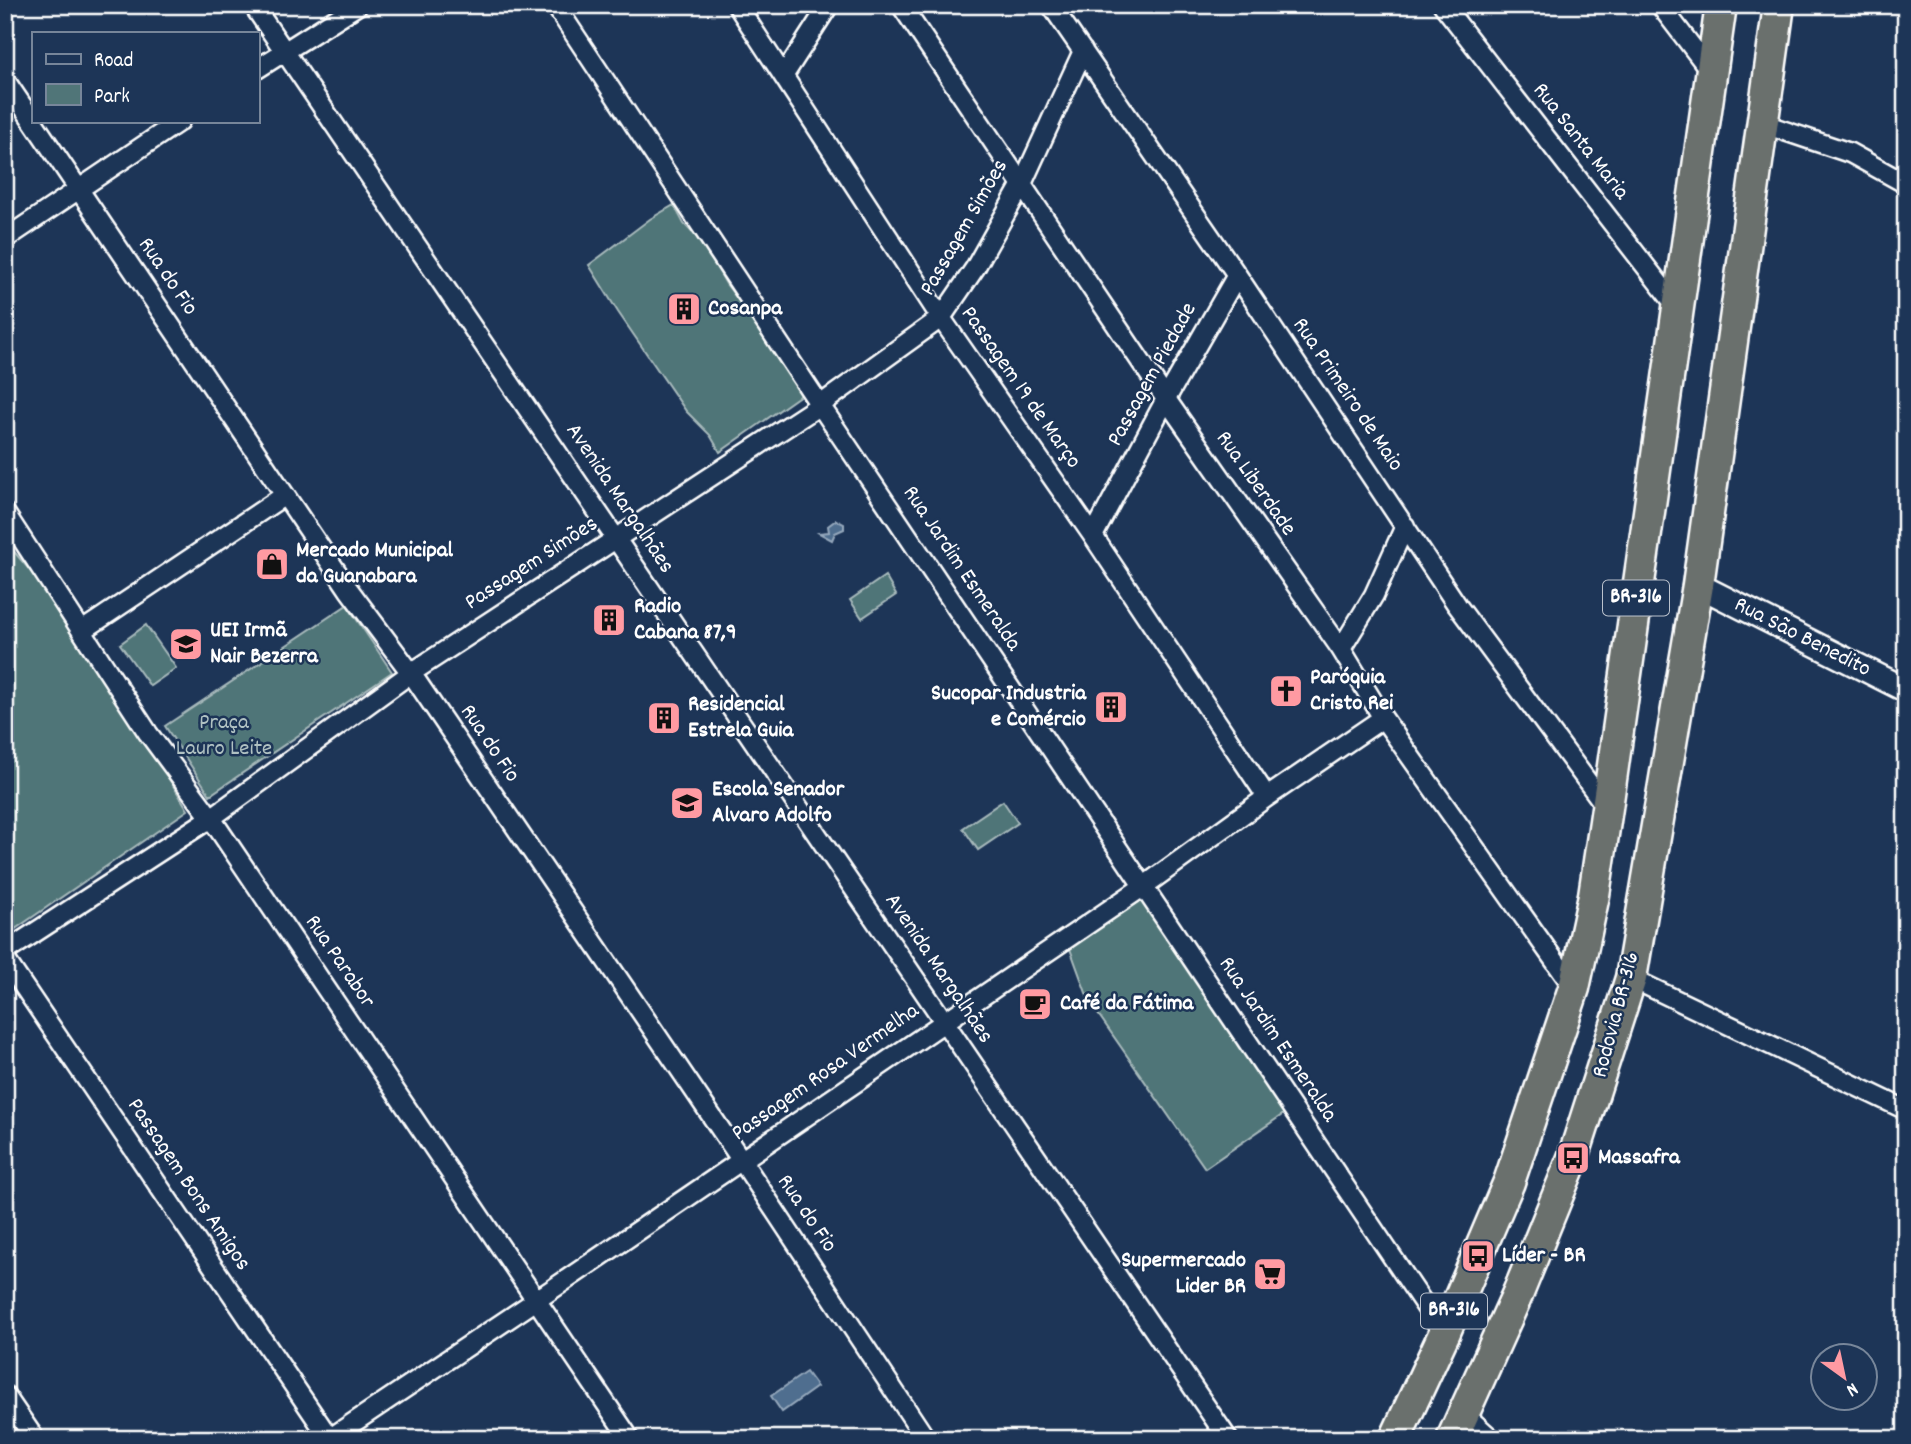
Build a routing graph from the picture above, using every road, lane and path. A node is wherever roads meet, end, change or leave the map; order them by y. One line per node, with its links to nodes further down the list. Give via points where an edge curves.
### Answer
1 (253, 5): 13 (street, Avenida Margalhães)
2 (358, 5): 13 (street)
3 (555, 5): 30 (street, Rua Jardim Esmeralda)
4 (737, 5): 16 (street, Passagem 19 de Março)
5 (829, 5): 16 (street)
6 (901, 5): 23 (street, Rua Liberdade)
7 (1051, 5): 12 (street, Rua Primeiro de Maio)
8 (1443, 5): 27 (street, Rua Santa Maria)
9 (1660, 5): 15 (street)
10 (1721, 5): 15 (highway, BR-316)
11 (1778, 7): 21 (highway, BR-316)
12 (1083, 51): 23 (street, Passagem Simões); 26 (street, Rua Primeiro de Maio)
13 (283, 52): 14 (street); 35 (street, Avenida Margalhães)
14 (259, 68)
15 (1712, 74): 27 (highway, BR-316)
16 (784, 75): 28 (street, Passagem 19 de Março)
17 (5, 80): 18 (street, Rua do Fio)
18 (32, 120)
19 (33, 122): 24 (street, Rua do Fio)
20 (178, 122): 24 (street)
21 (1761, 123): 22 (street, via 1850,153); 36 (highway, Rodovia BR-316 / BR-316)
22 (1906, 184)
23 (1021, 186): 28 (street, Passagem Simões); 29 (street, Rua Liberdade)
24 (78, 189): 25 (street); 31 (street, Rua do Fio)
25 (5, 239)
26 (1237, 275): 29 (street, Passagem Piedade); 33 (street, Rua Primeiro de Maio)
27 (1678, 308): 43 (highway, BR-316)
28 (942, 318): 30 (street, Passagem Simões); 34 (street, Passagem 19 de Março)
29 (1166, 399): 34 (street, Passagem Piedade); 38 (street, Rua Liberdade)
30 (820, 405): 35 (street, Passagem Simões); 45 (street, Rua Jardim Esmeralda)
31 (285, 495): 37 (street); 39 (street, Rua do Fio)
32 (5, 513): 37 (street, Rua Parabor)
33 (1405, 526): 38 (street, via 1374,595); 43 (street, Rua Primeiro de Maio, via 1457,605)
34 (1093, 536): 42 (street, Passagem 19 de Março)
35 (617, 538): 39 (street, Passagem Simões); 50 (street, Avenida Margalhães)
36 (1698, 585): 40 (street, Rua São Benedito); 48 (highway, Rodovia BR-316 / BR-316)
37 (82, 631): 44 (street, Rua Parabor, via 148,733)
38 (1341, 649): 41 (street, Rua Liberdade)
39 (411, 673): 44 (street, Passagem Simões); 52 (street, Rua do Fio)
40 (1906, 690)
41 (1383, 718): 42 (street, Passagem Rosa Vermelha); 49 (street, Rua Liberdade)
42 (1267, 797): 45 (street, Passagem Rosa Vermelha)
43 (1607, 808): 49 (highway, BR-316)
44 (211, 818): 46 (street, Passagem Simões); 53 (street, Rua Parabor)
45 (1144, 886): 50 (street, Passagem Rosa Vermelha); 54 (street, Rua Jardim Esmeralda)
46 (5, 952)
47 (5, 959): 58 (street, Passagem Bons Amigos)
48 (1631, 978): 51 (street); 56 (highway, Rodovia BR-316 / BR-316, via 1573,1158)
49 (1574, 988): 54 (highway, BR-316, via 1509,1182)
50 (944, 1021): 52 (street, Passagem Rosa Vermelha); 61 (street, Avenida Margalhães)
51 (1906, 1110)
52 (742, 1161): 53 (street, Passagem Rosa Vermelha); 60 (street, Rua do Fio)
53 (538, 1299): 58 (street, Passagem Rosa Vermelha); 59 (street, Rua Parabor)
54 (1444, 1334): 62 (highway, BR-316)
55 (5, 1395): 57 (street)
56 (1458, 1427): 63 (street)
57 (35, 1439)
58 (329, 1439)
59 (631, 1439)
60 (926, 1439)
61 (1228, 1439)
62 (1395, 1439)
63 (1492, 1439)

